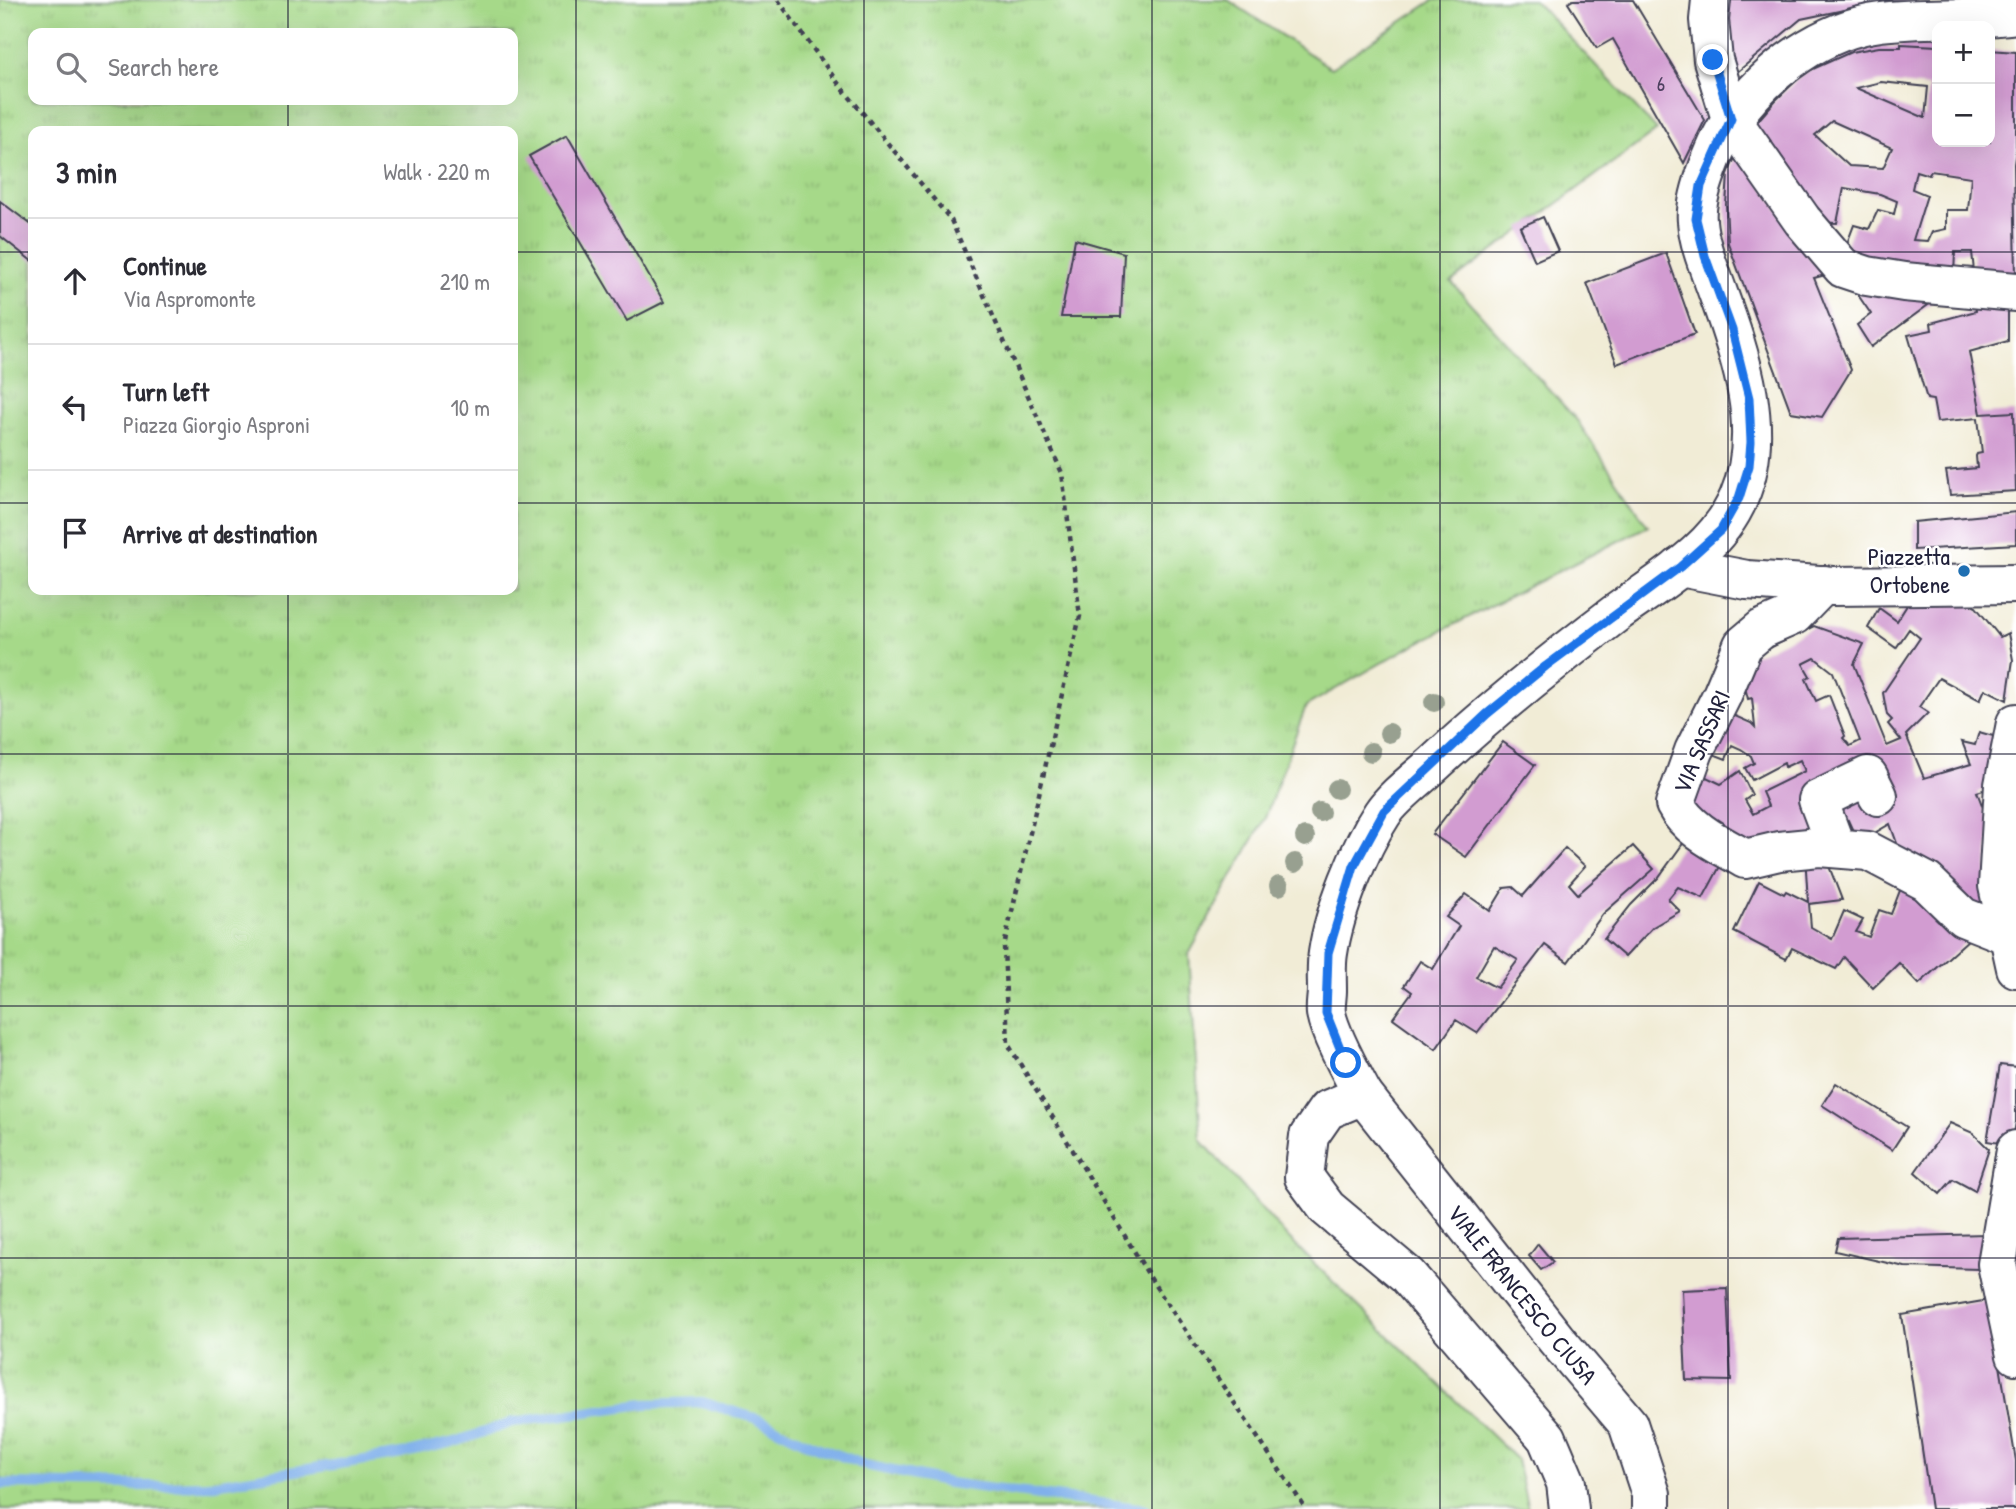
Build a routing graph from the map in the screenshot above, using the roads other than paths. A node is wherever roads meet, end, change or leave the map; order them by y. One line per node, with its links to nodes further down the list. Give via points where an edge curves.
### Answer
1 (1711, 0): 3 (street, via 1713,60)
2 (2016, 14): 3 (street, VIALE FRANCESCO CIUSA, via 1878,22 1837,33 1764,82)
3 (1731, 119): 4 (street, via 1802,220 1843,268 1905,282); 5 (street, VIALE FRANCESCO CIUSA, via 1701,186 1696,219 1749,398 1749,466 1739,498 1721,530)
4 (2016, 292)
5 (1680, 567): 6 (street, via 1747,580); 12 (street, VIALE FRANCESCO CIUSA, via 1487,714 1384,811 1354,866 1328,953 1326,1013)
6 (1823, 585): 7 (street); 10 (street, VIA SASSARI, via 1794,615 1762,629 1743,645 1675,804 1681,815 1711,839 1745,859 1779,851)
7 (2006, 585)
8 (2016, 723): 11 (street, via 2004,785 1998,886)
9 (1878, 796): 10 (street, via 1868,776 1818,800)
10 (1836, 848): 11 (street, VIA SASSARI, via 1868,851 1927,881 1963,916)
11 (2013, 947)
12 (1363, 1095): 15 (street, via 1327,1110 1309,1136 1304,1177 1327,1208 1407,1275 1547,1438 1566,1483); 16 (street, VIALE FRANCESCO CIUSA, via 1628,1424 1651,1494)
13 (2016, 1150): 14 (street, via 1997,1264)
14 (2016, 1355)
15 (1569, 1509)
16 (1651, 1509)

